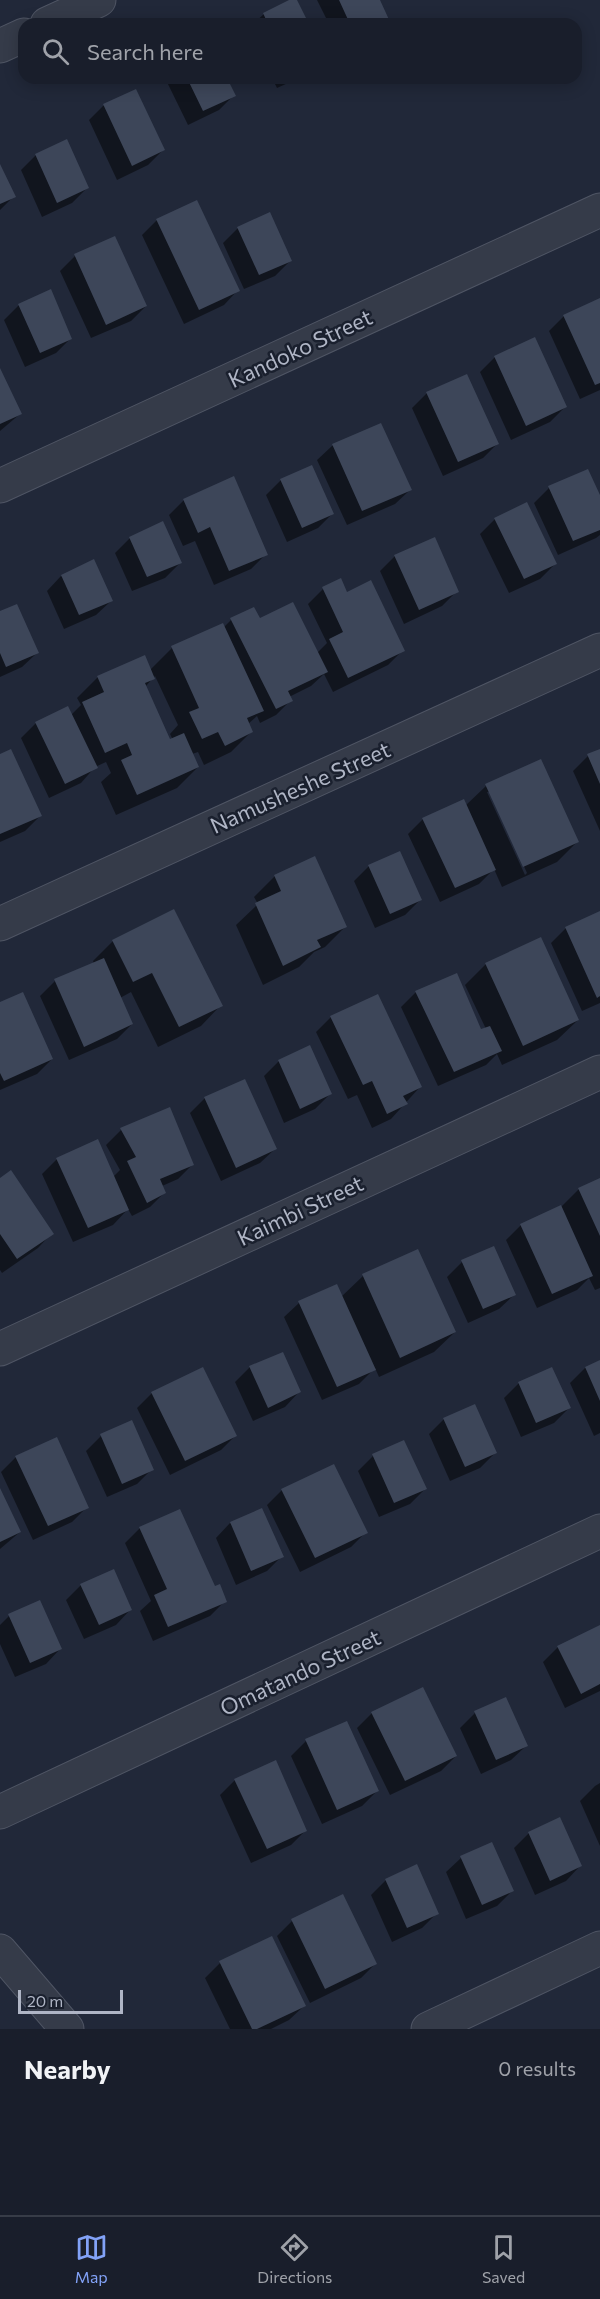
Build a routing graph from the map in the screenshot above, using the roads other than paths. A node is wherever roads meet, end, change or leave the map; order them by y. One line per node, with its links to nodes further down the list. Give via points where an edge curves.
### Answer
1 (99, 0): 2 (street)
2 (60, 18)
3 (18, 38): 4 (street)
4 (0, 46)
5 (600, 210): 6 (street, Kandoko Street)
6 (0, 486)
7 (600, 650): 8 (street, Namusheshe Street)
8 (0, 924)
9 (600, 1072): 10 (street, Kaimbi Street)
10 (0, 1349)
11 (600, 1531): 12 (street, Omatando Street)
12 (0, 1812)
13 (600, 1948): 16 (street)
14 (0, 1951): 15 (street)
15 (67, 2029)
16 (428, 2029)

